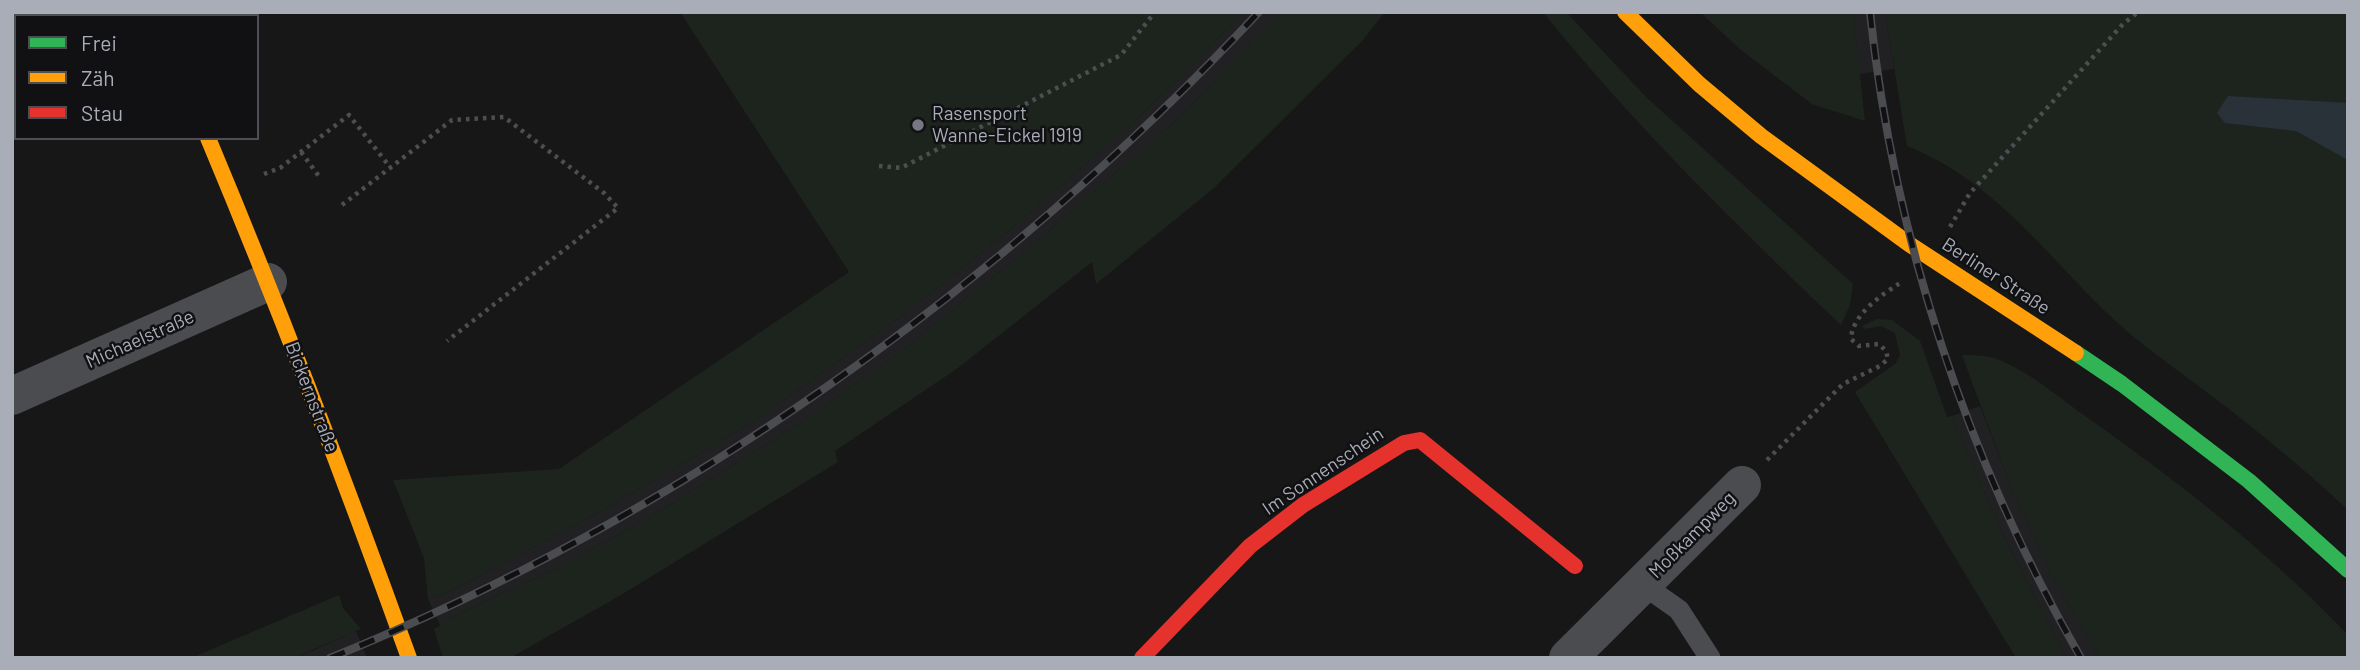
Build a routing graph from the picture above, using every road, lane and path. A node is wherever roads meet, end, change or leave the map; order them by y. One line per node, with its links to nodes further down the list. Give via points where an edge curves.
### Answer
1 (1155, 12): 6 (path, via 1121,55 901,168)
2 (1625, 12): 12 (street, Berliner Straße, via 1761,136)
3 (2138, 12): 10 (path)
4 (209, 140): 9 (street, Bickernstraße)
5 (301, 152): 7 (path, via 349,115); 8 (path); 9 (path, via 280,168)
6 (879, 166)
7 (390, 167): 11 (path); 14 (path, via 452,120 504,117 618,208)
8 (321, 178)
9 (230, 188): 13 (street, Bickernstraße)
10 (1970, 193)
11 (342, 205)
12 (1934, 261): 16 (path, via 1877,298 1852,329 1851,339 1859,346 1879,344 1888,359 1843,384); 18 (street, Berliner Straße, via 2122,384 2249,481)
13 (268, 282): 15 (street, Michaelstraße); 20 (street, Bickernstraße)
14 (447, 341)
15 (12, 396)
16 (1742, 485): 19 (street, Moßkampweg)
17 (1575, 566): 21 (street, Im Sonnenschein, via 1420,440 1404,443 1303,505 1251,546)
18 (2348, 570)
19 (1642, 584): 22 (street, Moßkampweg); 23 (lane, Moßkampweg, via 1679,610)
20 (409, 658)
21 (1142, 658)
22 (1568, 658)
23 (1710, 658)

